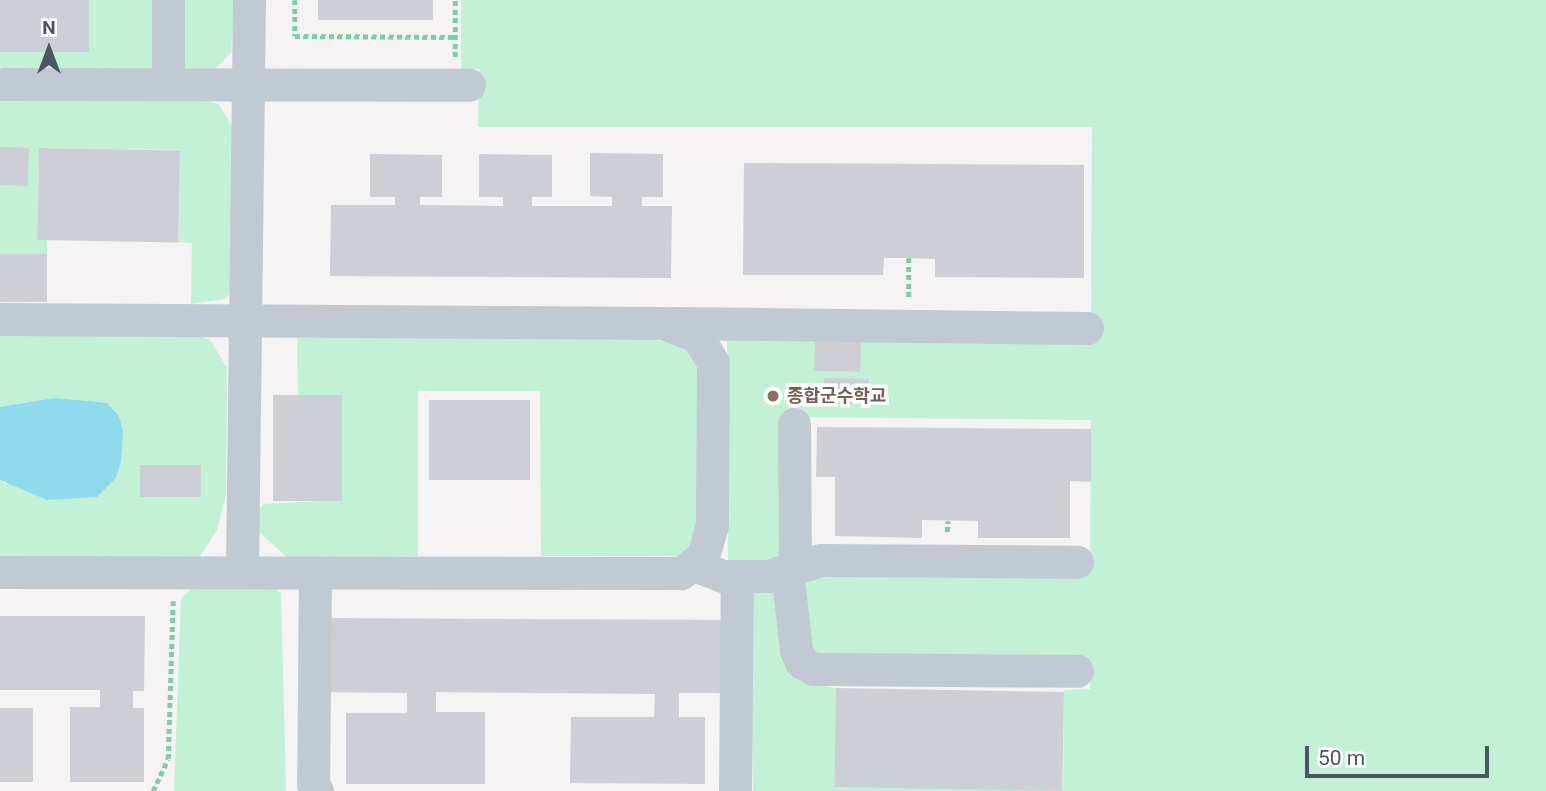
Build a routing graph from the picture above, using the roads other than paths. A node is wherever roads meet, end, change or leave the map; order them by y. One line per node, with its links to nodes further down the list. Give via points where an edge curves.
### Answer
1 (168, 0): 4 (street)
2 (249, 0): 5 (street)
3 (0, 84): 4 (street)
4 (168, 84): 5 (street)
5 (249, 84): 6 (street); 8 (street)
6 (469, 85)
7 (0, 319): 8 (street)
8 (245, 320): 9 (street); 16 (street)
9 (663, 323): 10 (street); 13 (street, via 697,336 713,363 712,525 703,556)
10 (1087, 328)
11 (794, 424): 14 (street)
12 (1077, 562): 14 (street, via 821,560)
13 (694, 565): 17 (street, via 661,576); 18 (street)
14 (791, 568): 18 (street, via 768,576); 19 (street, via 796,650 801,662 813,669)
15 (0, 572): 16 (street)
16 (242, 572): 17 (street)
17 (315, 573): 20 (street, via 313,784)
18 (737, 576): 21 (street)
19 (1077, 671)
20 (317, 791)
21 (734, 791)

